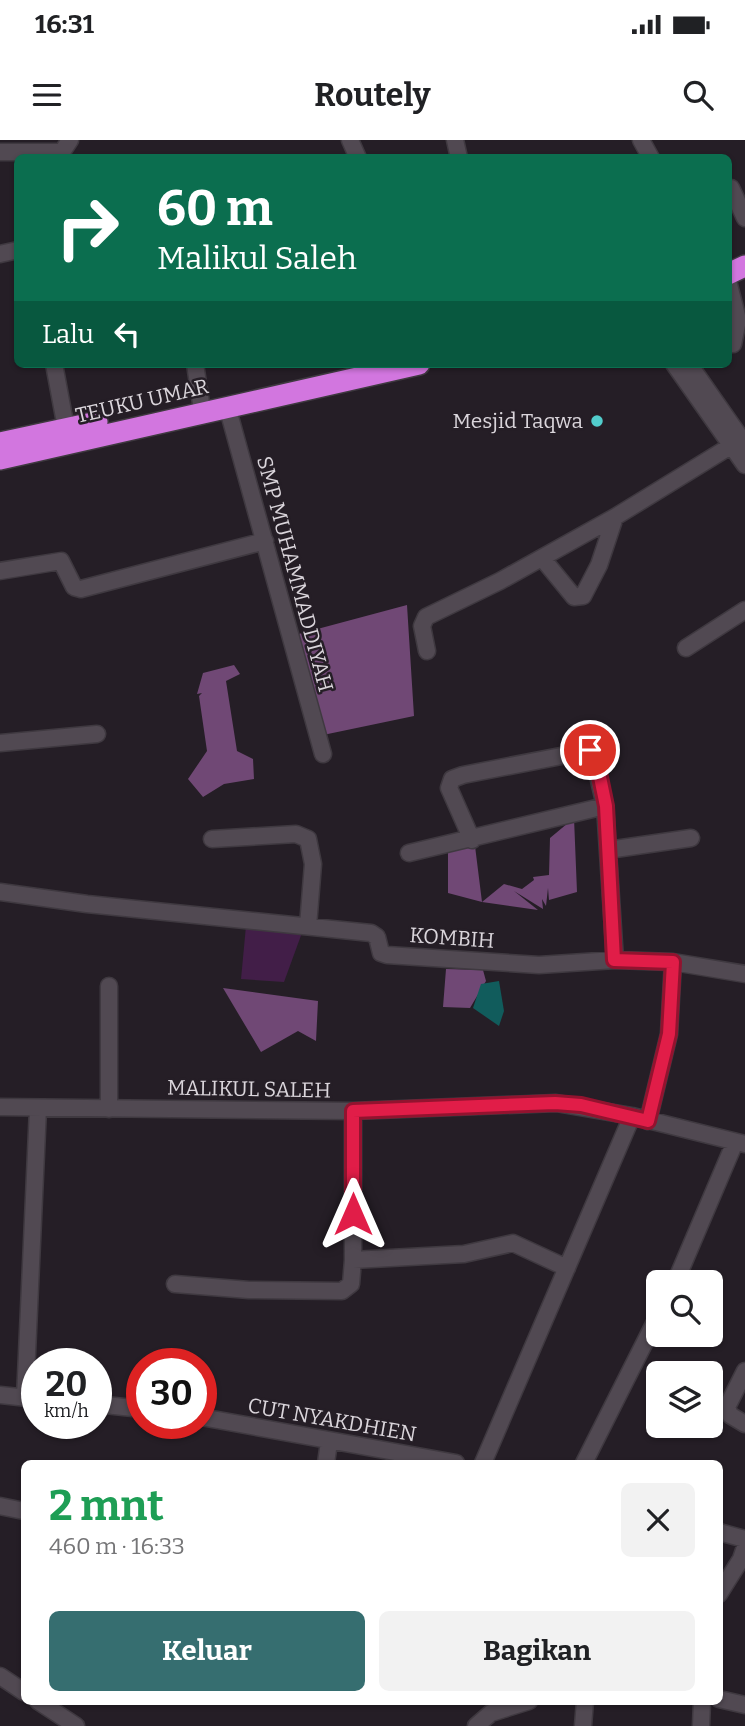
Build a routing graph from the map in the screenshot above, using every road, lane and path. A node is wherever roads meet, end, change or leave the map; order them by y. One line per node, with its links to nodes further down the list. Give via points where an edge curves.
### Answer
1 (65, 150): 2 (street)
2 (0, 152)
3 (732, 190): 4 (street)
4 (745, 218)
5 (745, 266): 6 (highway)
6 (732, 281): 7 (street, via 738,320)
7 (733, 344)
8 (55, 368): 16 (street)
9 (196, 368): 14 (street)
10 (352, 368): 14 (highway)
11 (401, 368): 15 (highway, TEUKU UMAR)
12 (677, 368): 18 (street)
13 (692, 368): 18 (street)
14 (201, 403): 16 (highway)
15 (227, 406): 19 (highway, TEUKU UMAR); 22 (street, SMP MUHAMMADDIYAH)
16 (66, 428): 17 (highway)
17 (0, 443)
18 (740, 443): 20 (street); 21 (street)
19 (0, 459)
20 (745, 465)
21 (615, 517): 23 (street); 23 (street, via 583,596 573,597)
22 (265, 541): 24 (street, via 81,589 74,587 61,561 53,559); 30 (street, SMP MUHAMMADDIYAH)
23 (542, 558): 27 (street, via 424,619)
24 (0, 570)
25 (745, 610): 26 (street)
26 (686, 648)
27 (427, 651)
28 (97, 734): 29 (street)
29 (0, 743)
30 (323, 754)
31 (606, 806): 34 (street); 34 (street, via 592,750 463,775 452,779 449,788); 35 (street)
32 (691, 838): 35 (street)
33 (212, 839): 38 (street, via 296,834 308,839 313,864)
34 (472, 840): 36 (street)
35 (608, 850): 39 (street)
36 (409, 853)
37 (0, 892): 38 (street, KOMBIH)
38 (308, 926): 39 (street, KOMBIH, via 375,934 379,949 387,955 539,965)
39 (614, 960): 40 (street, KOMBIH)
40 (673, 962): 41 (street, KOMBIH); 47 (street, via 669,1034)
41 (745, 974)
42 (109, 986): 45 (street)
43 (0, 1107): 44 (street, MALIKUL SALEH)
44 (38, 1108): 45 (street, MALIKUL SALEH); 54 (street)
45 (108, 1109): 46 (street, MALIKUL SALEH)
46 (353, 1111): 47 (street, MALIKUL SALEH, via 555,1103); 49 (street)
47 (640, 1118): 48 (street, MALIKUL SALEH); 50 (street)
48 (740, 1143): 51 (street)
49 (353, 1260): 50 (street, via 464,1254 513,1243); 52 (street, via 351,1284 342,1291)
50 (567, 1268): 63 (street)
51 (681, 1270)
52 (174, 1284)
53 (646, 1340): 64 (street)
54 (32, 1348)
55 (745, 1371): 59 (street, via 727,1407 730,1415)
56 (0, 1395): 57 (street)
57 (21, 1398)
58 (217, 1420): 60 (street, CUT NYAKDHIEN)
59 (745, 1424)
60 (329, 1442): 61 (street); 62 (street, CUT NYAKDHIEN)
61 (326, 1460)
62 (438, 1460)
63 (484, 1460)
64 (586, 1460)
65 (0, 1506): 66 (street)
66 (21, 1510)
67 (723, 1533): 68 (street)
68 (745, 1539)
69 (744, 1555): 70 (street)
70 (723, 1588)
71 (0, 1676): 72 (street)
72 (21, 1690)
73 (723, 1700): 78 (street)
74 (44, 1705): 79 (street)
75 (516, 1705): 80 (street, via 491,1713)
76 (585, 1705): 81 (street)
77 (702, 1705): 82 (street)
78 (745, 1705)
79 (75, 1726)
80 (476, 1726)
81 (583, 1726)
82 (701, 1726)

